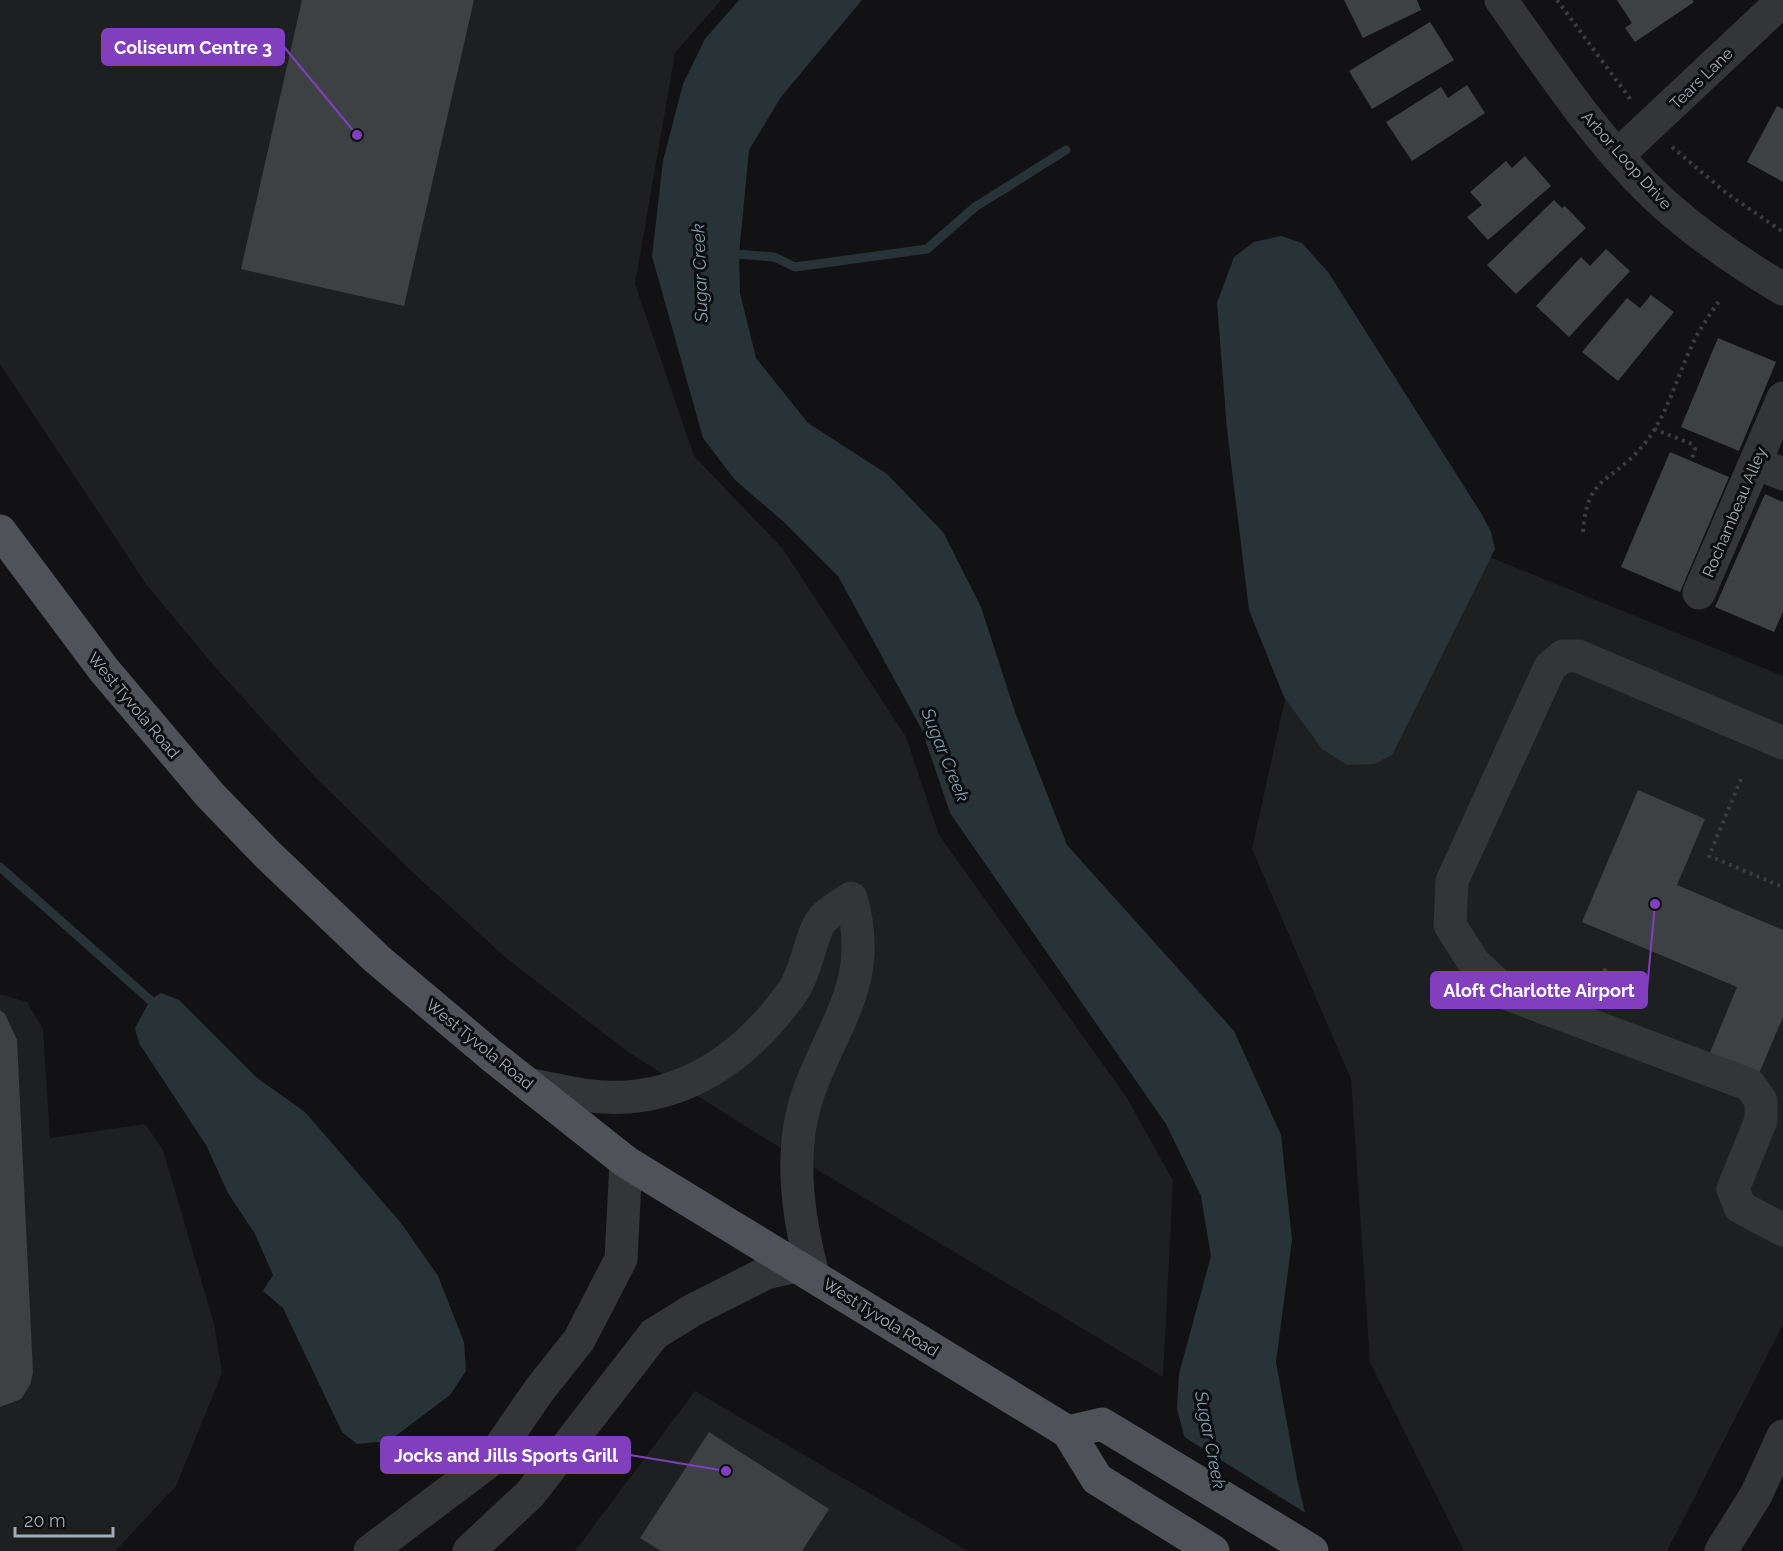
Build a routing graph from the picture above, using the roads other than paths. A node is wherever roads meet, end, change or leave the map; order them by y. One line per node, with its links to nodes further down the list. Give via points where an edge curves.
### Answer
1 (1502, 0): 3 (street, Arbor Loop Drive, via 1570,97)
2 (1783, 0): 3 (street, Tears Lane)
3 (1618, 155): 4 (street, Arbor Loop Drive, via 1663,203 1719,248)
4 (1783, 289)
5 (1783, 398): 6 (street, Rochambeau Alley)
6 (1769, 468): 8 (street, Rochambeau Alley)
7 (0, 531): 10 (main road, West Tyvola Road, via 104,670 210,795 377,959)
8 (1699, 593)
9 (1783, 743): 12 (street, via 1578,657 1563,656 1550,667 1452,881 1450,926 1474,963 1508,994 1750,1085 1761,1101 1761,1120 1733,1189 1740,1208)
10 (531, 1085): 11 (main road, West Tyvola Road); 13 (street, via 603,1097 655,1094 701,1078 746,1046 793,991 821,920 851,898 858,923 857,973 808,1095 797,1156)
11 (626, 1162): 13 (main road, West Tyvola Road); 16 (street, via 621,1259 579,1340 491,1460)
12 (1783, 1230)
13 (806, 1271): 14 (main road, West Tyvola Road); 17 (street, via 766,1273 654,1334 530,1494)
14 (1068, 1432): 18 (main road, West Tyvola Road, via 1097,1479); 19 (main road, via 1102,1424)
15 (1783, 1436): 20 (street, via 1756,1495)
16 (370, 1551)
17 (469, 1551)
18 (1214, 1551)
19 (1312, 1551)
20 (1721, 1551)

